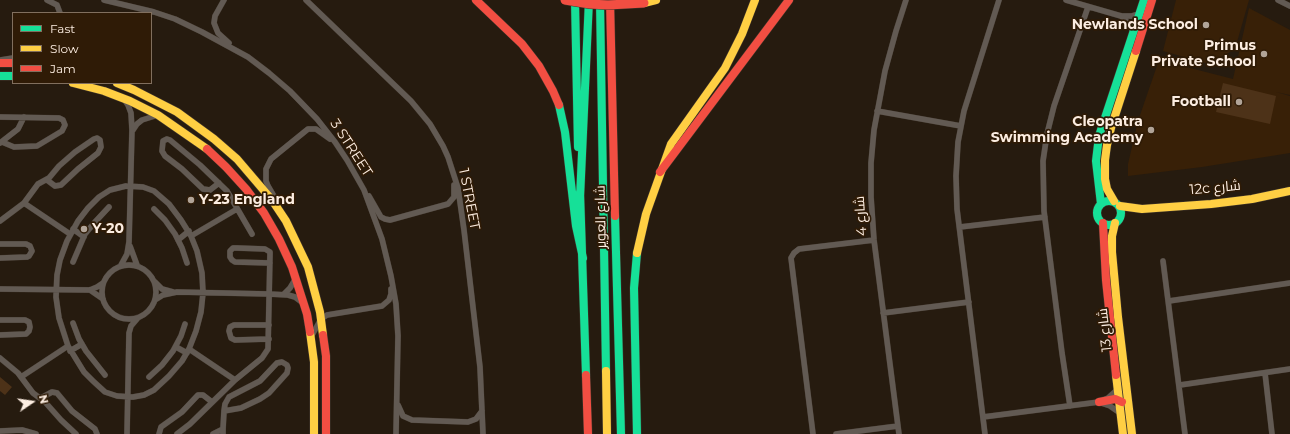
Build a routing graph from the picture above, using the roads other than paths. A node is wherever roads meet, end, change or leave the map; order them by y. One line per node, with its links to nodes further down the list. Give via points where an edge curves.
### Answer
1 (47, 0): 22 (street, via 57,5)
2 (104, 0): 26 (street, 3 STREET, via 170,17)
3 (224, 0): 26 (street, via 215,16 215,26 220,35)
4 (306, 0): 43 (street, 1 STREET, via 411,101 437,135)
5 (476, 0): 73 (main road, via 522,44 539,66 553,91 565,132 576,226)
6 (565, 0): 11 (main road, bridge, via 608,5)
7 (574, 0): 50 (main road)
8 (589, 0): 50 (main road)
9 (600, 0): 148 (main road, شارع العوير)
10 (610, 0): 149 (main road, شارع العوير)
11 (656, 0)
12 (755, 0): 44 (main road, via 725,68 671,144)
13 (789, 0): 44 (main road)
14 (906, 0): 35 (street, شارع 4, via 890,50)
15 (999, 0): 39 (street)
16 (1066, 0): 21 (street)
17 (1144, 0): 23 (main road)
18 (1152, 0): 53 (main road, via 1111,128 1104,160 1107,189)
19 (1278, 0): 20 (street)
20 (1290, 6)
21 (1088, 7): 24 (street); 58 (street, via 1047,134 1043,175)
22 (60, 12)
23 (1139, 14): 24 (street); 25 (main road)
24 (1120, 16): 25 (street, via 1127,21)
25 (1133, 32): 52 (main road, via 1098,140 1097,170)
26 (236, 50): 41 (street, 3 STREET, via 258,64 290,91)
27 (12, 58): 28 (street)
28 (0, 61): 29 (main road)
29 (12, 63)
30 (0, 76): 31 (main road)
31 (12, 76)
32 (77, 84): 34 (main road)
33 (119, 84): 64 (main road, via 177,112 214,138 237,159 264,190)
34 (123, 99): 36 (main road); 40 (street, via 131,113)
35 (877, 111): 39 (street); 69 (street, شارع 4, via 871,158)
36 (158, 115): 40 (street, via 142,120); 81 (main road, via 205,148 246,189 272,226)
37 (0, 117): 38 (street)
38 (24, 117): 42 (street, via 18,129); 42 (street, via 59,118 64,121 65,127 37,146 14,147)
39 (961, 126): 62 (street, via 956,176)
40 (132, 130): 47 (street)
41 (335, 142): 48 (street, 3 STREET); 64 (street, via 318,130 308,129 277,153 268,164 268,186)
42 (1, 143)
43 (452, 169): 48 (street, via 455,194 450,202 390,220 381,217); 129 (street, 1 STREET, via 458,188 464,230)
44 (660, 172): 150 (main road, via 646,214 636,258 634,288)
45 (47, 180): 45 (street, via 75,152 94,139 100,140 101,147 98,153 61,185 55,186); 51 (street, via 38,184)
46 (219, 183): 46 (street, via 210,190 202,189 165,156 162,151 163,141 170,140); 56 (street, via 231,195)
47 (131, 186): 63 (street, via 115,188 99,197 82,215); 65 (street, via 159,194); 70 (street)
48 (364, 190): 80 (street, 3 STREET, via 382,239)
49 (1290, 191): 57 (main road, 12c شارع, via 1228,202)
50 (580, 198): 73 (main road)
51 (24, 203): 60 (street); 63 (street)
52 (1101, 204): 53 (main road, via 1107,201); 61 (main road, via 1097,212)
53 (1117, 204): 57 (main road, 12c شارع); 59 (main road, via 1121,211)
54 (109, 207): 67 (street)
55 (154, 209): 68 (street)
56 (237, 209): 65 (street); 66 (street)
57 (1142, 209): 59 (main road, 12c شارع)
58 (1045, 217): 62 (street); 128 (street)
59 (1118, 220): 61 (main road, via 1109,225); 156 (main road, شارع 13, via 1112,236 1112,252)
60 (0, 221)
61 (1102, 223): 121 (main road, شارع 13)
62 (960, 227): 95 (street)
63 (72, 232): 67 (street); 86 (street, via 60,260)
64 (292, 232): 100 (main road, via 308,267)
65 (190, 234): 68 (street); 89 (street, via 200,263)
66 (252, 234)
67 (84, 237): 75 (street)
68 (178, 240): 76 (street)
69 (874, 240): 97 (street, شارع 4); 151 (street, via 799,249 791,258)
70 (129, 242): 78 (street); 79 (street)
71 (0, 244): 72 (street, via 26,244 32,251 27,257)
72 (0, 258)
73 (583, 258): 147 (main road)
74 (1163, 261): 94 (street)
75 (73, 262)
76 (187, 263)
77 (270, 263): 77 (street, via 235,262 230,259 230,253 235,248 265,249 270,254); 90 (street)
78 (122, 265): 79 (street); 83 (street, via 107,275)
79 (137, 265): 82 (street, via 148,272)
80 (391, 276): 100 (street, via 391,294 384,305 327,315); 124 (street, 3 STREET, via 398,336)
81 (296, 278): 91 (street); 96 (main road)
82 (155, 282): 88 (street, via 162,289); 93 (street)
83 (103, 283): 87 (street); 92 (street)
84 (1290, 283): 94 (street)
85 (0, 289): 86 (street)
86 (56, 290): 87 (street); 111 (street, via 59,318)
87 (90, 290): 92 (street)
88 (177, 292): 89 (street); 93 (street)
89 (204, 293): 90 (street); 112 (street, via 199,321)
90 (269, 294): 91 (street); 104 (street)
91 (284, 294): 96 (street, via 295,297)
92 (103, 299): 98 (street, via 109,311)
93 (155, 300): 99 (street, via 147,312)
94 (1169, 300): 120 (street)
95 (969, 302): 97 (street); 132 (street)
96 (304, 305): 107 (main road)
97 (883, 313): 133 (street, شارع 4)
98 (122, 318): 99 (street); 105 (street)
99 (138, 318): 105 (street, via 132,323)
100 (322, 319): 107 (street); 144 (main road, via 326,358)
101 (0, 320): 106 (street, via 25,320 29,322 30,327 26,334)
102 (73, 323): 109 (street)
103 (185, 324): 110 (street)
104 (269, 325): 108 (street); 108 (street, via 234,325 229,331 235,340)
105 (129, 333): 122 (street)
106 (0, 335)
107 (311, 337): 143 (main road)
108 (269, 339): 119 (street, via 265,356)
109 (82, 344): 111 (street); 116 (street)
110 (176, 347): 112 (street); 118 (street)
111 (69, 348): 117 (street); 122 (street, via 84,372 102,390)
112 (188, 351): 119 (street); 122 (street, via 172,373 154,390 139,396)
113 (0, 358): 117 (street)
114 (1290, 369): 115 (street)
115 (1265, 373): 120 (street); 158 (street)
116 (105, 375)
117 (21, 376): 123 (street, via 33,393)
118 (149, 377)
119 (235, 380): 126 (street)
120 (1180, 385): 157 (street)
121 (1118, 389): 125 (main road, شارع 13); 127 (street)
122 (128, 396): 139 (street)
123 (41, 398): 137 (street); 138 (street, via 52,392 57,393 72,411 95,429)
124 (397, 400): 129 (street, via 403,416 412,420 468,422 476,419); 145 (street, 3 STREET)
125 (1119, 400): 127 (main road); 131 (main road, شارع 13); 156 (main road, via 1125,407)
126 (212, 402): 140 (street, via 203,395 198,395 182,412 161,427); 141 (street)
127 (1099, 402): 128 (street); 131 (street)
128 (1070, 406): 132 (street)
129 (483, 408): 146 (street, 1 STREET)
130 (224, 411): 130 (street, via 240,408 269,393 287,373 286,365 282,362 277,363 257,384 230,396); 135 (street)
131 (1120, 413): 155 (main road, شارع 13)
132 (983, 417): 154 (street)
133 (898, 426): 152 (street); 153 (street, شارع 4)
134 (0, 431): 136 (street, via 22,430)
135 (223, 432): 142 (street)
136 (36, 434)
137 (76, 434)
138 (97, 434)
139 (127, 434)
140 (159, 434)
141 (178, 434)
142 (214, 434)
143 (314, 434)
144 (326, 434)
145 (396, 434)
146 (483, 434)
147 (588, 434)
148 (607, 434)
149 (621, 434)
150 (637, 434)
151 (813, 434)
152 (836, 434)
153 (899, 434)
154 (985, 434)
155 (1123, 434)
156 (1131, 434)
157 (1185, 434)
158 (1272, 434)

